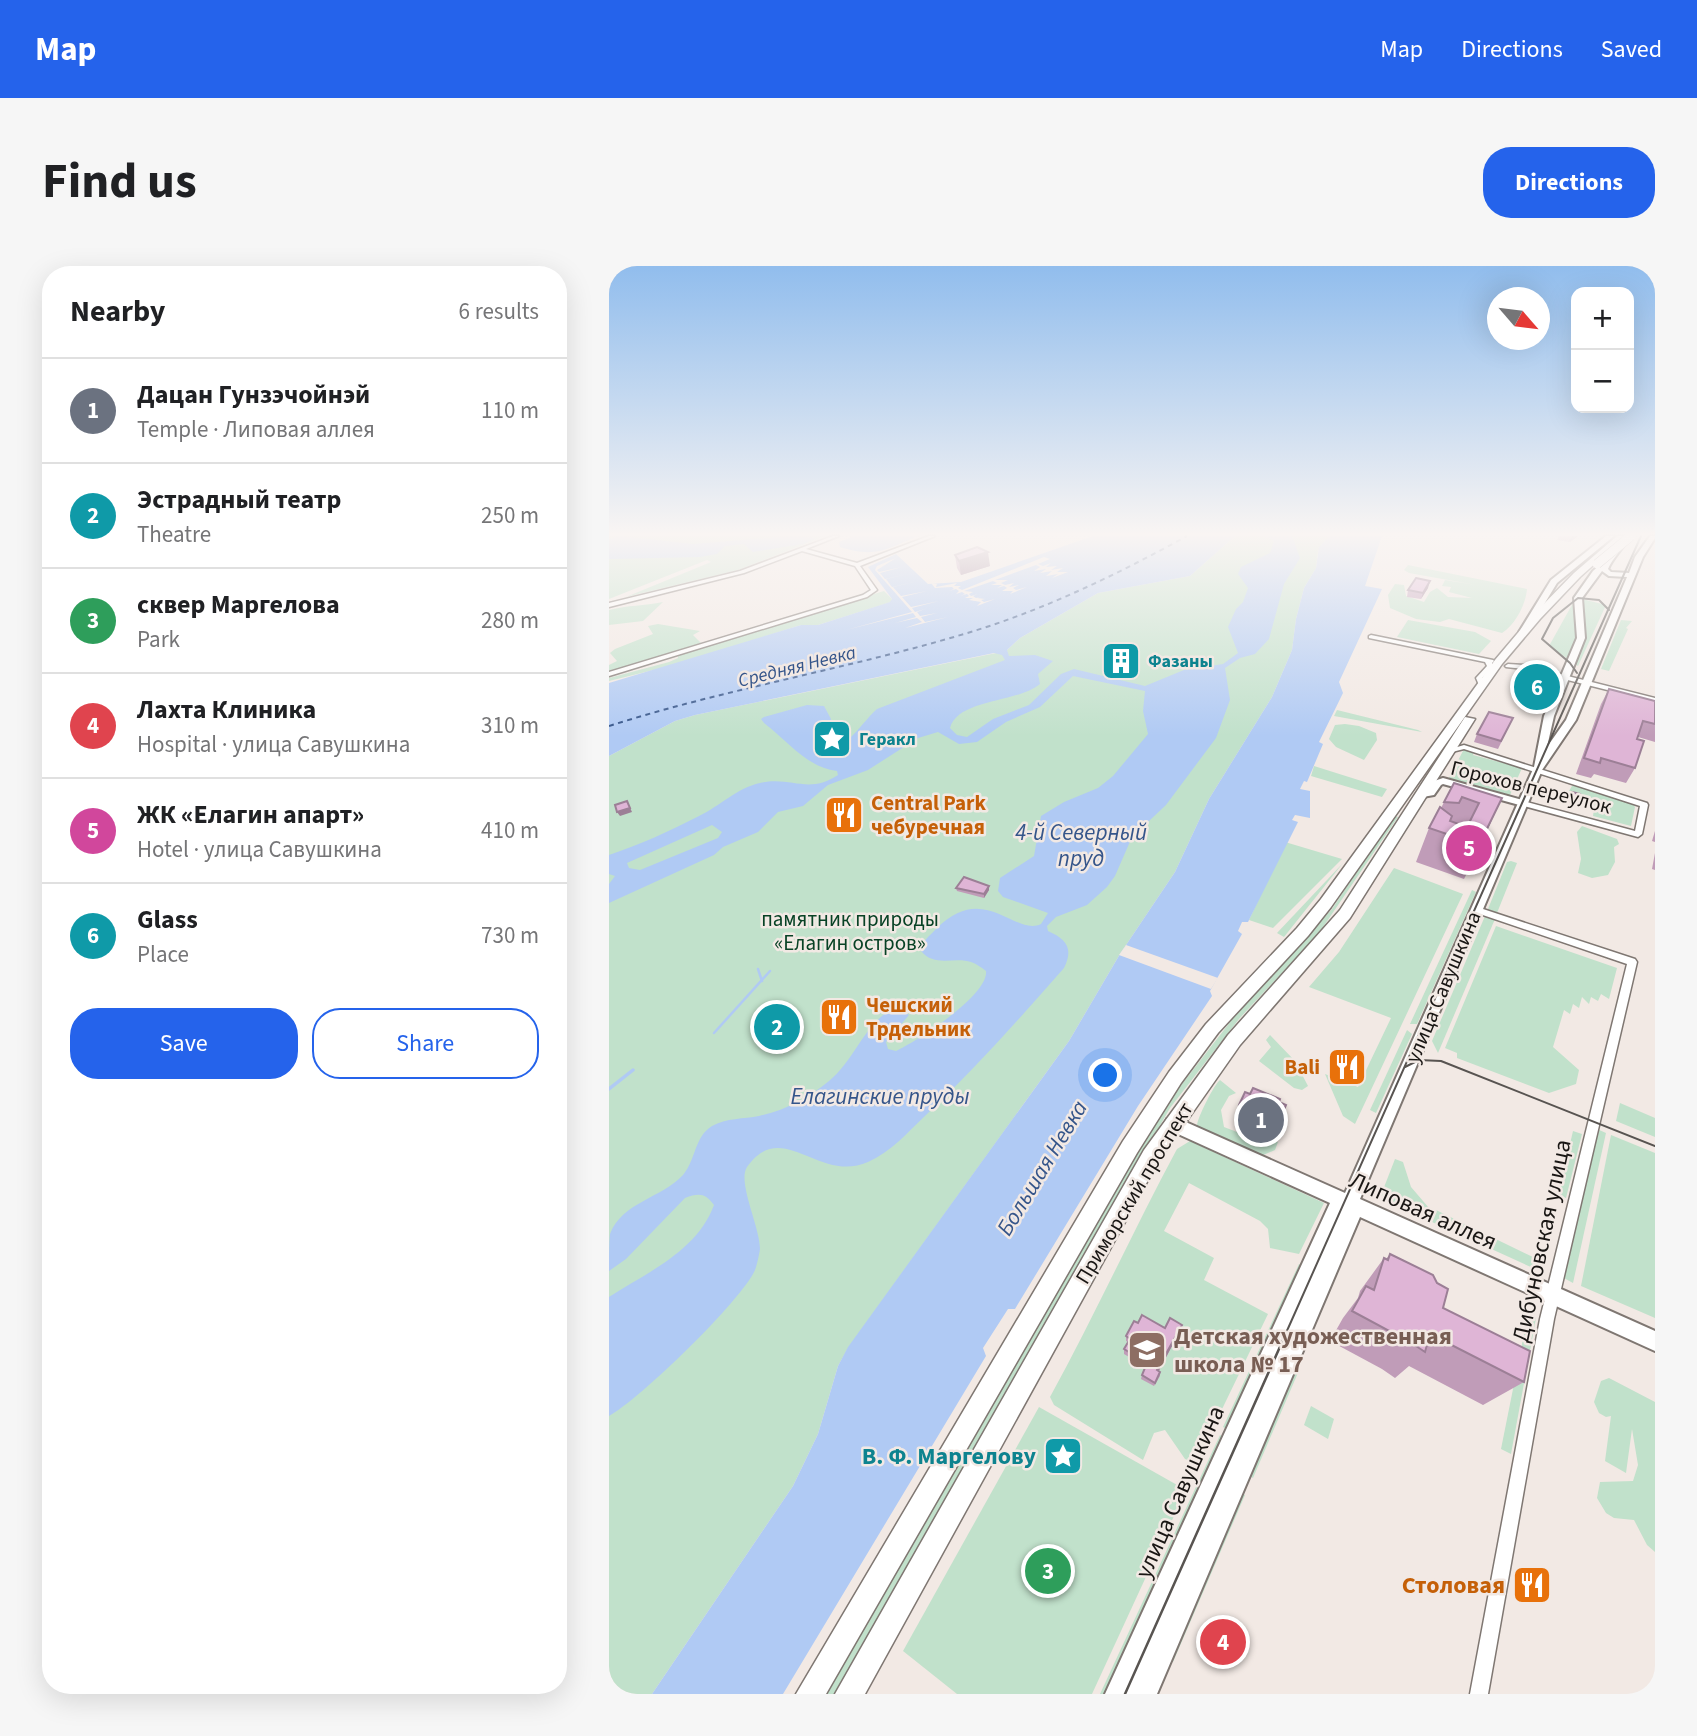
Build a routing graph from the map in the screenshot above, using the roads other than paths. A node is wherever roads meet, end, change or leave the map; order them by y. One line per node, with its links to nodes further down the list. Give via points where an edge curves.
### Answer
1 (841, 603): 12 (street)
2 (1541, 603): 7 (main road, Приморский проспект)
3 (1552, 603): 7 (main road, Приморский проспект)
4 (1555, 603): 9 (main road, Приморский проспект)
5 (1578, 603): 13 (main road, улица Савушкина, via 1581,638)
6 (1619, 603): 14 (main road, улица Савушкина)
7 (1523, 633): 11 (main road, Приморский проспект)
8 (1371, 637): 10 (street)
9 (1517, 656): 11 (main road, Приморский проспект); 13 (street, via 1529,665)
10 (1487, 661): 11 (street); 15 (street, via 1490,666 1479,678)
11 (1505, 663): 13 (street); 15 (main road, Приморский проспект); 17 (main road, Приморский проспект)
12 (609, 674)
13 (1566, 676): 14 (street); 18 (main road, улица Савушкина, via 1545,730)
14 (1586, 681): 16 (street); 18 (main road, улица Савушкина, via 1563,736)
15 (1481, 684): 26 (main road, Приморский проспект, via 1324,906 1226,1012 1163,1095)
16 (1655, 698)
17 (1460, 743): 18 (street, Горохов переулок); 19 (main road, Приморский проспект, via 1448,751)
18 (1537, 771): 20 (main road, улица Савушкина); 20 (street, Горохов переулок, via 1644,804 1638,834)
19 (1420, 796): 20 (street, Горохов переулок, via 1443,781); 22 (main road, Приморский проспект, via 1345,914 1234,1040)
20 (1523, 803): 21 (main road, улица Савушкина)
21 (1477, 909): 23 (main road, улица Савушкина); 24 (street, Дибуновская улица, via 1632,962)
22 (1173, 1124): 23 (main road, Липовая аллея); 27 (main road, Приморский проспект)
23 (1349, 1204): 24 (main road, Липовая аллея); 28 (main road, улица Савушкина, via 1337,1207); 29 (main road, улица Савушкина, via 1352,1214)
24 (1552, 1296): 25 (main road, Липовая аллея); 30 (street, Дибуновская улица)
25 (1655, 1341)
26 (810, 1694)
27 (849, 1694)
28 (1118, 1694)
29 (1144, 1694)
30 (1479, 1694)

